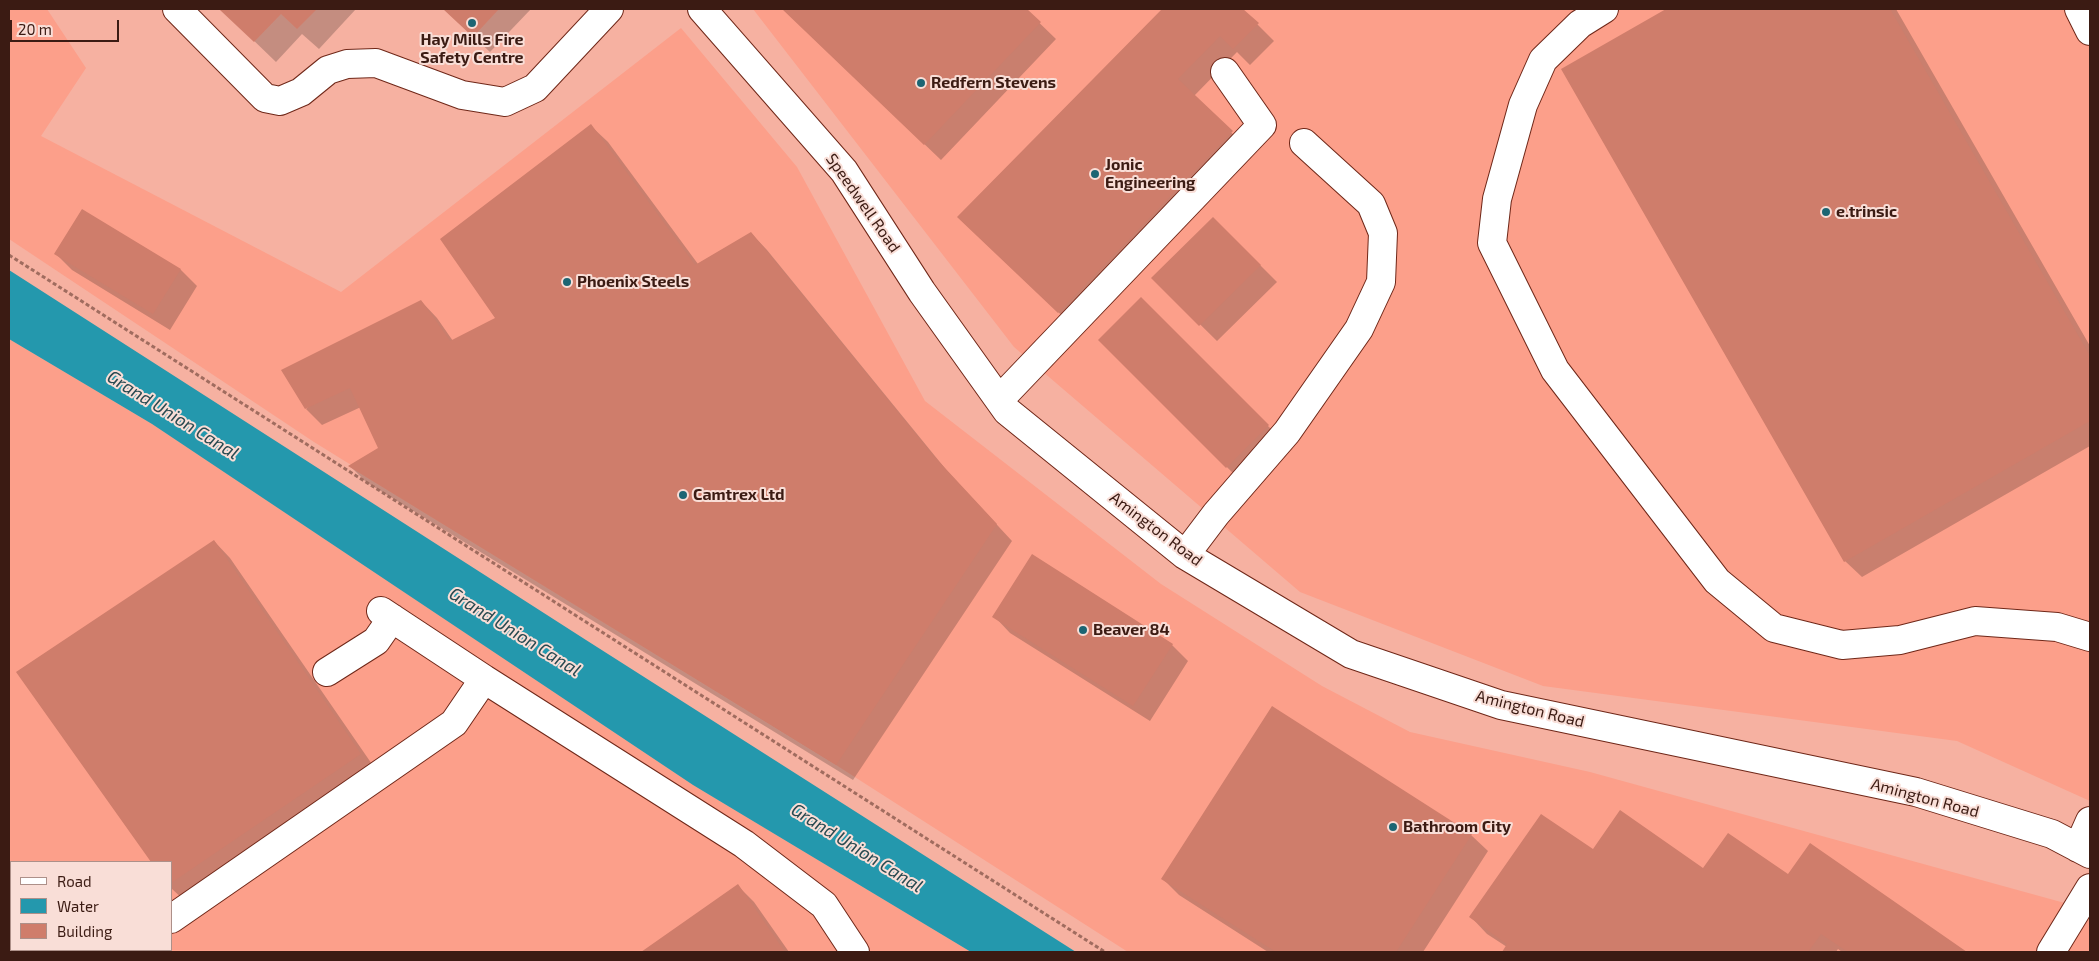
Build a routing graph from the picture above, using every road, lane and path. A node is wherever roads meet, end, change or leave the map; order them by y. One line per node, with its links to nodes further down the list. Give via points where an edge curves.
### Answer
1 (177, 9): 2 (street, via 265,98 280,101 301,92 328,70 347,64 376,63 462,95 505,102 535,88)
2 (609, 9)
3 (702, 9): 10 (street, Speedwell Road, via 844,171 922,292)
4 (1604, 9): 12 (street, via 1580,24 1543,60 1523,105 1497,199 1492,243 1555,370 1717,581 1774,628 1842,645 1900,640 1974,622 2057,627)
5 (2079, 9): 6 (street)
6 (2090, 31)
7 (1225, 72): 10 (street, via 1262,125)
8 (1304, 143): 11 (street, via 1371,204 1383,233 1381,282 1359,329 1287,432)
9 (9, 255): 20 (path)
10 (1003, 405): 11 (street, Amington Road)
11 (1185, 555): 16 (street, Amington Road, via 1351,654 1501,704 1916,792 2052,834)
12 (2090, 636)
13 (327, 672): 14 (street, via 376,640 386,615)
14 (484, 679): 18 (street, via 454,723); 19 (street, via 744,844 824,905)
15 (2090, 821): 16 (street)
16 (2084, 851)
17 (2090, 888): 21 (street)
18 (172, 918)
19 (856, 952)
20 (1105, 952)
21 (2051, 952)

